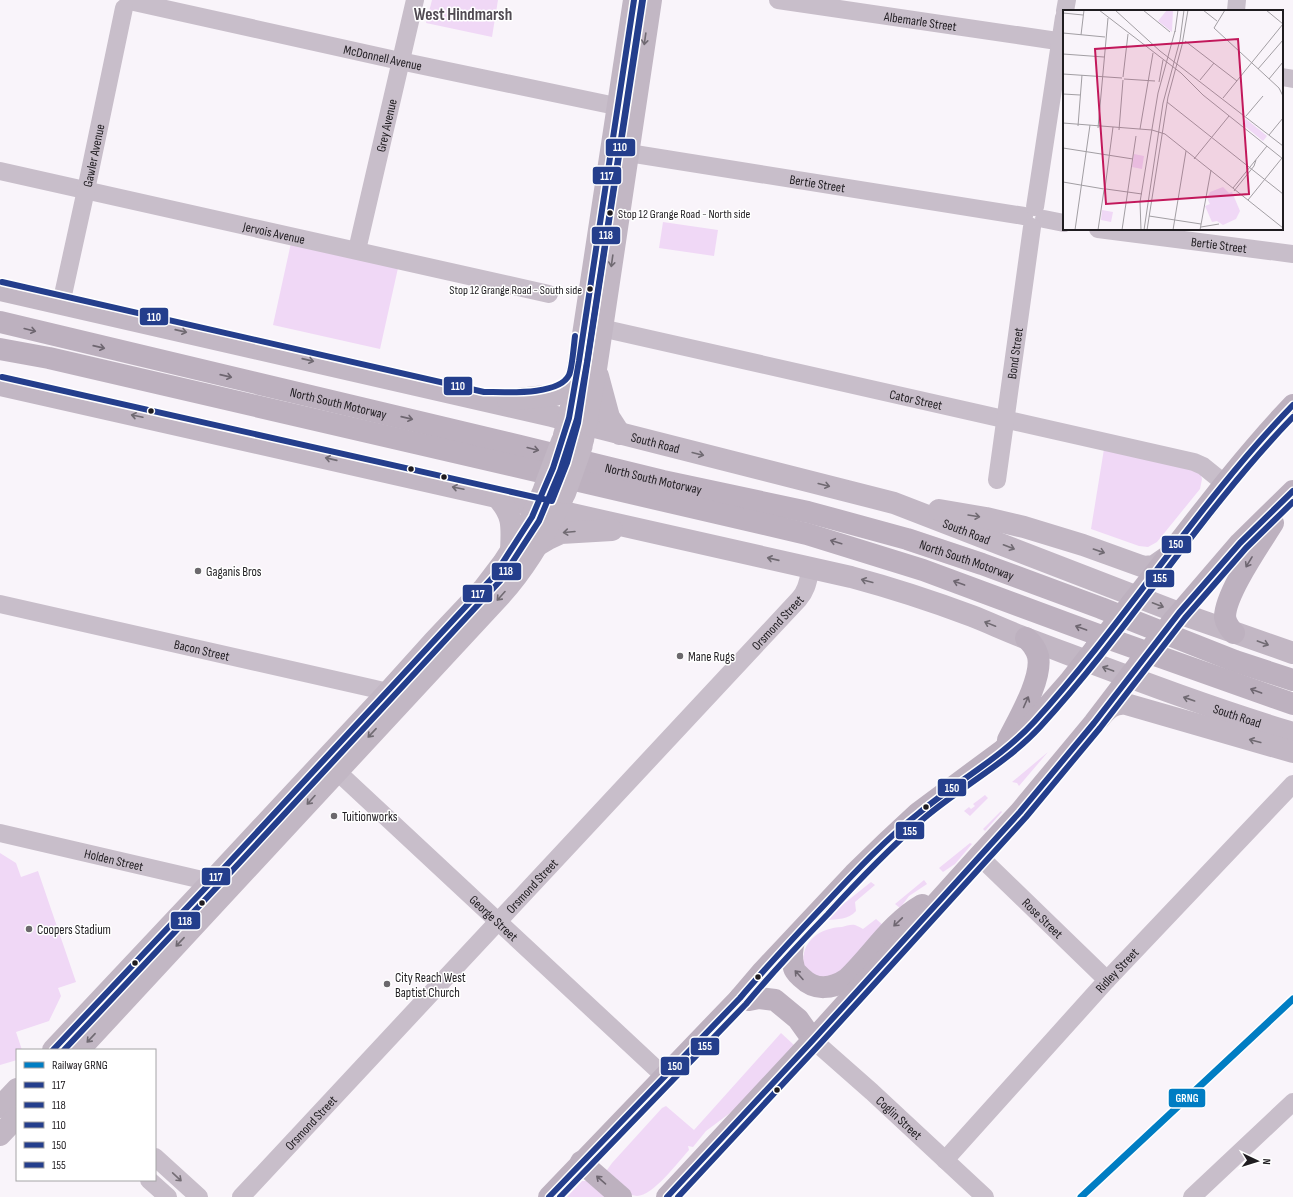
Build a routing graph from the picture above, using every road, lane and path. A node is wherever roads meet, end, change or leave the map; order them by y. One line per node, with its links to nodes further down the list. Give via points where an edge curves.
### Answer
1 (414, 0): 12 (street, Grey Avenue)
2 (634, 0): 15 (main road)
3 (651, 0): 15 (main road, one-way to 15)
4 (778, 0): 11 (street, Albemarle Street)
5 (1067, 0): 8 (street)
6 (1237, 0): 9 (street)
7 (127, 2): 12 (street, McDonnell Avenue); 18 (street, Gawler Avenue)
8 (1065, 10)
9 (1236, 10)
10 (1063, 30): 11 (street, Bond Street)
11 (1062, 42): 19 (street, Bond Street)
12 (400, 61): 15 (street, McDonnell Avenue); 22 (street, Grey Avenue)
13 (1283, 77): 14 (street)
14 (1293, 79)
15 (626, 108): 16 (main road)
16 (619, 151): 19 (street, Bertie Street); 28 (main road, one-way to 28); 31 (main road)
17 (0, 171): 18 (street, Jervois Avenue)
18 (86, 190): 22 (street, Jervois Avenue); 26 (street, Gawler Avenue)
19 (1034, 217): 20 (street, Bertie Street); 35 (street, Bond Street)
20 (1063, 223)
21 (1106, 230): 23 (street, Bertie Street)
22 (357, 250): 25 (street, Jervois Avenue)
23 (1293, 254)
24 (0, 290): 26 (main road, South Road)
25 (549, 294)
26 (61, 304): 33 (main road, South Road, one-way to 33)
27 (0, 322): 57 (highway, North South Motorway, one-way to 57, via 663,481 808,512 907,539 982,564 1235,661)
28 (602, 328): 30 (main road); 35 (street, Cator Street)
29 (0, 349): 59 (highway, North South Motorway, one-way to 29, via 923,570 807,534 49,358)
30 (596, 369): 36 (main road); 37 (main road, via 609,417)
31 (576, 379): 33 (main road, via 565,391 555,395 515,400); 36 (main road)
32 (0, 385): 41 (main road, South Road, one-way to 32)
33 (483, 400): 36 (main road, South Road)
34 (1293, 404): 39 (highway)
35 (1005, 420): 38 (street, Bond Street); 39 (street, Cator Street, via 1194,462)
36 (575, 433): 37 (main road, South Road); 42 (main road, bridge)
37 (620, 434): 43 (main road, South Road, one-way to 43)
38 (996, 480)
39 (1224, 483): 47 (highway)
40 (1292, 492): 51 (highway, via 1240,543); 52 (highway, one-way to 52, via 1243,571 1226,609 1228,625)
41 (496, 496): 42 (main road, South Road); 46 (main road, via 505,506 511,519)
42 (551, 499): 44 (main road, South Road); 45 (main road); 46 (main road, via 527,526)
43 (894, 503): 47 (main road, one-way to 47, via 1024,527 1144,567 1154,566); 49 (main road, South Road, one-way to 49)
44 (636, 528): 45 (main road, one-way to 45, via 565,532); 48 (main road, South Road, one-way to 44)
45 (538, 545): 58 (main road, one-way to 58, via 502,595)
46 (512, 551): 58 (main road, via 484,588 433,642)
47 (1167, 557): 49 (highway)
48 (811, 568): 53 (main road, South Road, one-way to 48, via 908,593); 70 (street, Orsmond Street, via 804,592 798,599)
49 (1134, 600): 51 (main road, South Road, one-way to 51); 55 (highway, bridge)
50 (0, 604): 58 (street, Bacon Street)
51 (1176, 617): 52 (main road, South Road); 56 (highway, bridge)
52 (1234, 633): 54 (main road, South Road, one-way to 54)
53 (1026, 638): 55 (main road, South Road); 62 (highway, one-way to 53, via 1038,671 1037,653)
54 (1293, 653)
55 (1091, 655): 56 (main road, South Road, one-way to 55); 62 (highway, via 1033,723)
56 (1135, 671): 60 (highway); 61 (main road, South Road, one-way to 56, via 1194,701)
57 (1293, 680)
58 (393, 698): 64 (main road)
59 (1293, 704)
60 (1094, 723): 63 (main road, one-way to 60, via 1120,703); 67 (highway, via 1020,812)
61 (1293, 732)
62 (1002, 750): 71 (highway, via 910,821 854,874)
63 (1293, 752)
64 (331, 765): 69 (main road); 70 (street, George Street)
65 (1293, 784): 72 (street, Ridley Street)
66 (0, 833): 69 (street, Holden Street)
67 (979, 856): 68 (highway); 72 (street, Rose Street)
68 (953, 884): 71 (highway, one-way to 71, via 903,918 850,976 835,986 814,986 797,973 792,957); 74 (highway)
69 (218, 888): 75 (main road); 76 (main road, one-way to 76)
70 (498, 921): 77 (street, George Street); 89 (street, Orsmond Street)
71 (795, 938): 73 (highway)
72 (1108, 980): 84 (street, Ridley Street)
73 (740, 998): 74 (highway, via 775,1000 798,1019); 77 (highway)
74 (813, 1040): 84 (street, Coglin Street); 92 (highway)
75 (54, 1049)
76 (81, 1049)
77 (664, 1076): 85 (highway)
78 (16, 1090): 80 (main road)
79 (1293, 1102): 94 (street)
80 (0, 1107)
81 (16, 1118): 82 (main road)
82 (0, 1135)
83 (156, 1158): 88 (street, one-way to 88)
84 (945, 1160): 93 (street, Coglin Street)
85 (581, 1162): 90 (highway); 91 (highway, one-way to 85)
86 (150, 1181): 87 (street)
87 (168, 1197)
88 (199, 1197)
89 (241, 1197)
90 (549, 1197)
91 (621, 1197)
92 (667, 1197)
93 (985, 1197)
94 (1192, 1197)

